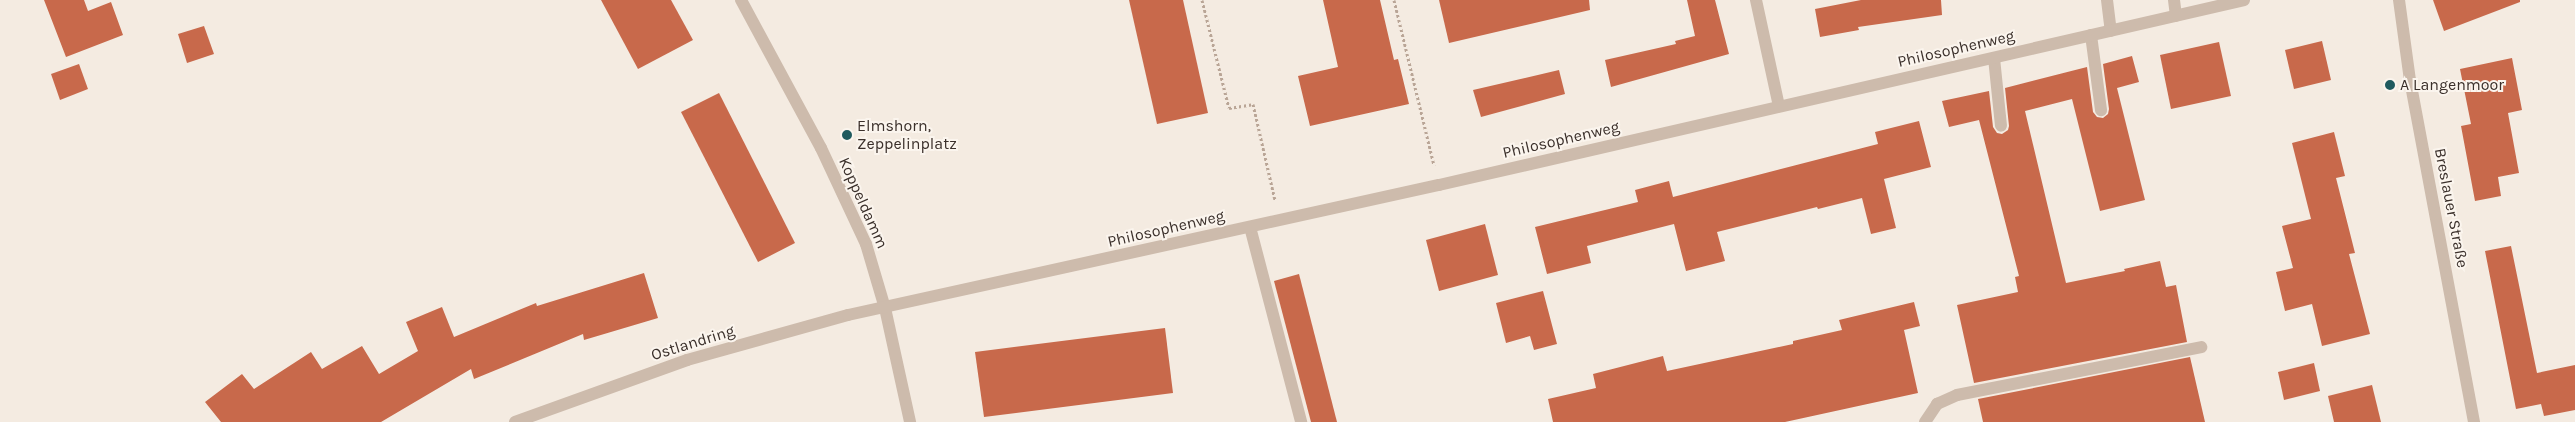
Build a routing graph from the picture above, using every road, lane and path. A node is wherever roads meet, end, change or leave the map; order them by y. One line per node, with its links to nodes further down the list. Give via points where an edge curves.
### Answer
1 (741, 0): 19 (street, Koppeldamm, via 821,148 866,244)
2 (1202, 0): 17 (path, via 1229,108 1253,104)
3 (1394, 0): 16 (path)
4 (1756, 0): 13 (street)
5 (2107, 0): 10 (street)
6 (2174, 0): 9 (street)
7 (2244, 0): 9 (street, Philosophenweg)
8 (2399, 0): 25 (street, Breslauer Straße, via 2410,80)
9 (2176, 16): 10 (street, Philosophenweg)
10 (2110, 30): 11 (street, Philosophenweg)
11 (2091, 35): 12 (street, Philosophenweg); 14 (street)
12 (1994, 58): 13 (street, Philosophenweg); 15 (street)
13 (1779, 106): 16 (street, Philosophenweg)
14 (2101, 110)
15 (2002, 126)
16 (1438, 185): 17 (street, Philosophenweg)
17 (1280, 220): 18 (street, Philosophenweg)
18 (1250, 227): 19 (street, Philosophenweg); 23 (street)
19 (885, 308): 21 (street, Ostlandring, via 848,315 687,360); 22 (street, Koppeldamm)
20 (2201, 347): 24 (street, via 1956,395 1937,404)
21 (515, 422)
22 (910, 422)
23 (1300, 422)
24 (1926, 422)
25 (2474, 422)

